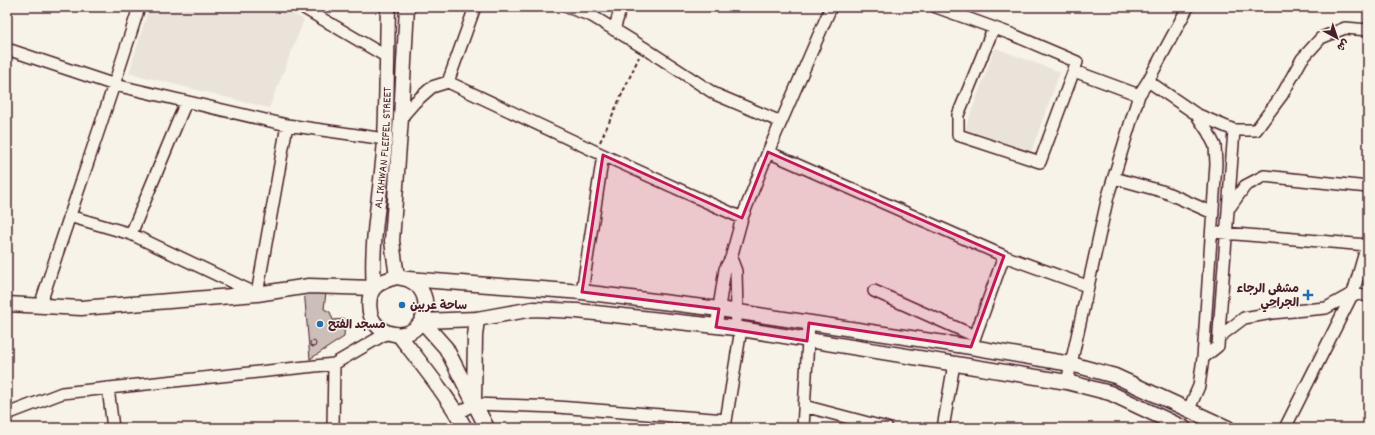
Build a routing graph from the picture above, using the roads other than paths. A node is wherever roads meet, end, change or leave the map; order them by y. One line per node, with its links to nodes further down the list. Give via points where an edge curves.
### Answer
1 (139, 7): 19 (street)
2 (302, 7): 15 (street)
3 (388, 7): 15 (main road, AL IKHWAN FLEIFEL STREET)
4 (407, 7): 23 (main road, AL IKHWAN FLEIFEL STREET)
5 (475, 7): 18 (street)
6 (569, 7): 12 (street, via 592,16)
7 (621, 7): 12 (street)
8 (936, 7): 11 (street)
9 (1188, 7): 17 (street)
10 (830, 8): 24 (street)
11 (993, 29): 16 (street, via 1077,62); 16 (street, via 958,115 958,135 1040,162)
12 (614, 30): 24 (street, via 715,94)
13 (1368, 30): 26 (street, via 1345,28 1320,38 1302,59 1282,95 1256,130)
14 (7, 50): 19 (street)
15 (387, 57): 27 (main road, AL IKHWAN FLEIFEL STREET)
16 (1074, 71): 20 (street)
17 (1148, 81): 20 (street); 22 (street)
18 (448, 82): 23 (street, via 432,87); 29 (street)
19 (115, 85): 21 (street); 34 (street)
20 (1139, 95): 30 (street)
21 (186, 102): 25 (street); 38 (street)
22 (1196, 114): 26 (street); 33 (street, via 1215,146)
23 (401, 118): 42 (main road, AL IKHWAN FLEIFEL STREET, via 392,241)
24 (781, 122): 28 (street)
25 (286, 125): 27 (street); 48 (street)
26 (1234, 130): 32 (street)
27 (385, 140): 44 (main road, AL IKHWAN FLEIFEL STREET, via 373,250)
28 (768, 152): 35 (street); 40 (street)
29 (599, 154): 35 (street); 46 (street)
30 (1114, 178): 33 (street, via 1165,192); 43 (street)
31 (1368, 187): 32 (street, via 1264,176 1245,186)
32 (1230, 206): 37 (street)
33 (1214, 213): 36 (street)
34 (69, 216): 38 (street); 51 (street)
35 (742, 218): 41 (street)
36 (1212, 232): 37 (street); 63 (street)
37 (1227, 233): 39 (street); 60 (street)
38 (131, 234): 48 (street)
39 (1368, 242): 47 (street)
40 (1004, 256): 43 (street); 62 (street)
41 (731, 258): 52 (street, via 725,269); 53 (street, via 736,271)
42 (403, 278): 44 (main road, via 384,281); 46 (main road); 55 (main road, via 418,286 424,295 426,314)
43 (1087, 286): 66 (street)
44 (374, 288): 48 (main road, via 309,286); 59 (main road, via 370,298 371,318 377,327)
45 (874, 290): 62 (street)
46 (582, 292): 52 (main road)
47 (1353, 293): 49 (street); 60 (street, via 1326,308 1244,318); 84 (street)
48 (257, 294): 51 (main road, via 81,308)
49 (1368, 296)
50 (7, 304): 51 (main road)
51 (40, 306)
52 (719, 309): 53 (main road); 57 (street)
53 (737, 312): 56 (main road); 58 (street)
54 (477, 319): 55 (main road); 57 (main road, via 533,309 634,316); 69 (main road)
55 (422, 321): 59 (main road, via 408,333); 69 (main road, via 446,348)
56 (809, 323): 61 (street); 62 (main road)
57 (716, 327): 58 (main road)
58 (738, 329): 61 (main road); 74 (street)
59 (393, 334): 64 (street); 73 (main road, via 420,362)
60 (1219, 337): 63 (street, via 1218,346)
61 (807, 341): 65 (main road); 70 (street)
62 (973, 342): 66 (main road)
63 (1203, 358): 71 (street, via 1199,386)
64 (334, 364): 68 (street); 76 (street)
65 (954, 364): 67 (main road); 81 (street)
66 (1071, 364): 67 (street); 71 (main road, via 1115,376)
67 (1067, 382): 82 (main road, via 1110,393)
68 (108, 388): 72 (street, via 62,393); 75 (street)
69 (474, 404): 73 (street); 74 (street, via 557,407); 78 (main road)
70 (804, 406): 79 (street); 80 (street)
71 (1189, 409): 83 (main road)
72 (7, 414)
73 (457, 414): 77 (main road)
74 (725, 424)
75 (113, 428)
76 (333, 428)
77 (465, 428)
78 (487, 428)
79 (803, 428)
80 (887, 428)
81 (943, 428)
82 (1184, 428)
83 (1228, 428)
84 (1285, 428)

